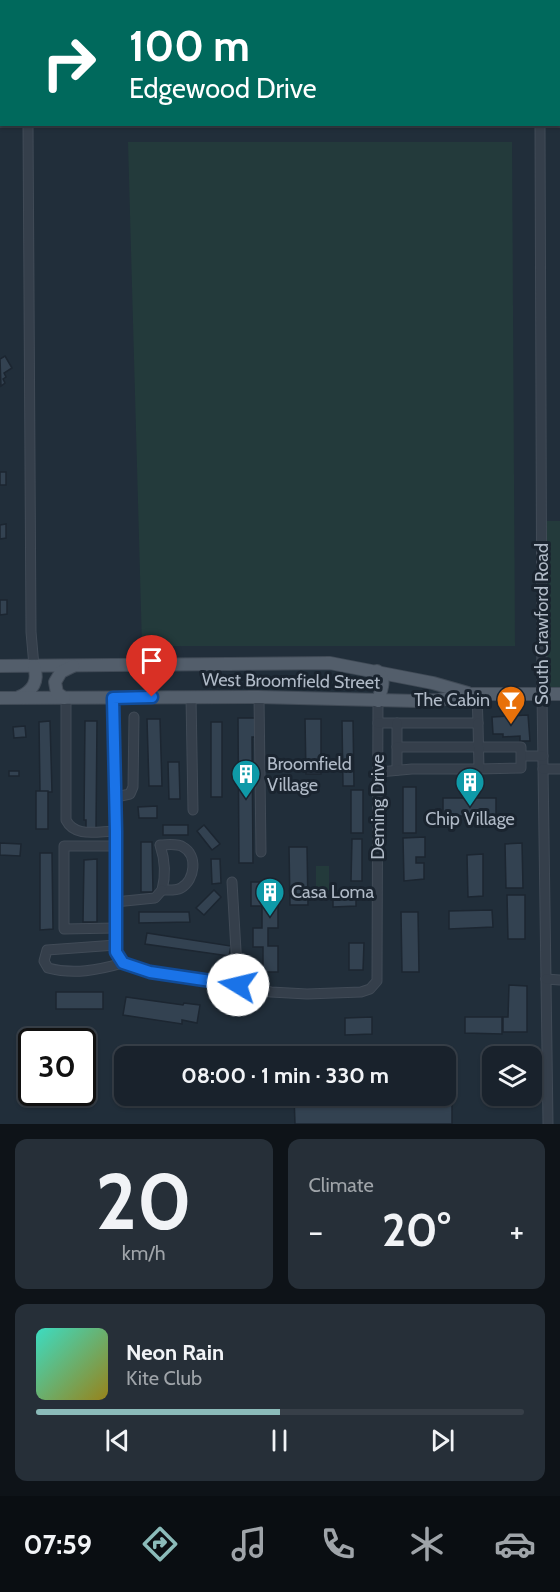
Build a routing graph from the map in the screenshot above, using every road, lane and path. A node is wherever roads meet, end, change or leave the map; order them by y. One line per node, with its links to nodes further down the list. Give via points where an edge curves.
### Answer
1 (28, 126): 5 (street, via 26,632)
2 (540, 126): 8 (street, South Crawford Road)
3 (74, 665): 5 (main road, West Broomfield Street); 6 (main road, West Broomfield Street, via 330,663); 14 (main road, via 56,679 55,689)
4 (0, 666): 5 (main road, West Broomfield Street)
5 (34, 666): 13 (main road, via 33,688)
6 (376, 671): 7 (main road, West Broomfield Street); 16 (main road, via 383,682)
7 (475, 694): 8 (main road, West Broomfield Street); 16 (main road, West Broomfield Street, via 432,701); 20 (street)
8 (542, 694): 9 (main road, West Broomfield Street); 24 (street, South Crawford Road)
9 (560, 694)
10 (190, 697): 11 (main road, West Broomfield Street); 15 (main road, West Broomfield Street); 31 (street)
11 (259, 697): 16 (main road, West Broomfield Street); 34 (street)
12 (0, 698): 13 (main road, West Broomfield Street)
13 (18, 698): 14 (main road, West Broomfield Street)
14 (65, 698): 15 (main road, West Broomfield Street); 32 (street, via 66,820 78,832)
15 (113, 698): 30 (street)
16 (378, 701): 18 (street, Deming Drive)
17 (134, 717): 30 (street, via 133,787 130,794)
18 (378, 723): 19 (street); 29 (street, Deming Drive)
19 (397, 723): 20 (street); 21 (street)
20 (478, 723): 22 (street)
21 (397, 747): 22 (street); 28 (street)
22 (479, 747): 23 (street, via 521,747); 25 (street)
23 (522, 756): 24 (street); 25 (street, via 521,768)
24 (543, 756): 26 (street, South Crawford Road)
25 (479, 769): 28 (street)
26 (543, 769): 27 (street); 41 (street, South Crawford Road)
27 (560, 769)
28 (397, 770): 29 (street)
29 (379, 772): 43 (street, Deming Drive, via 377,981 360,992 307,994)
30 (116, 797): 32 (street)
31 (193, 810)
32 (116, 831): 33 (street)
33 (116, 846): 37 (street); 38 (street, via 64,846 64,929)
34 (261, 852)
35 (232, 882): 43 (street)
36 (162, 890): 36 (street, via 164,857 159,845 181,845 194,863 189,879 183,887); 37 (street, via 155,898)
37 (116, 902): 38 (street)
38 (115, 928): 39 (street)
39 (116, 945): 40 (street); 40 (street, via 47,950 44,961 48,968 80,972)
40 (123, 963): 43 (street, Deming Drive, via 150,972)
41 (546, 979): 42 (street); 44 (street, South Crawford Road)
42 (560, 980)
43 (238, 985)
44 (548, 1124)

